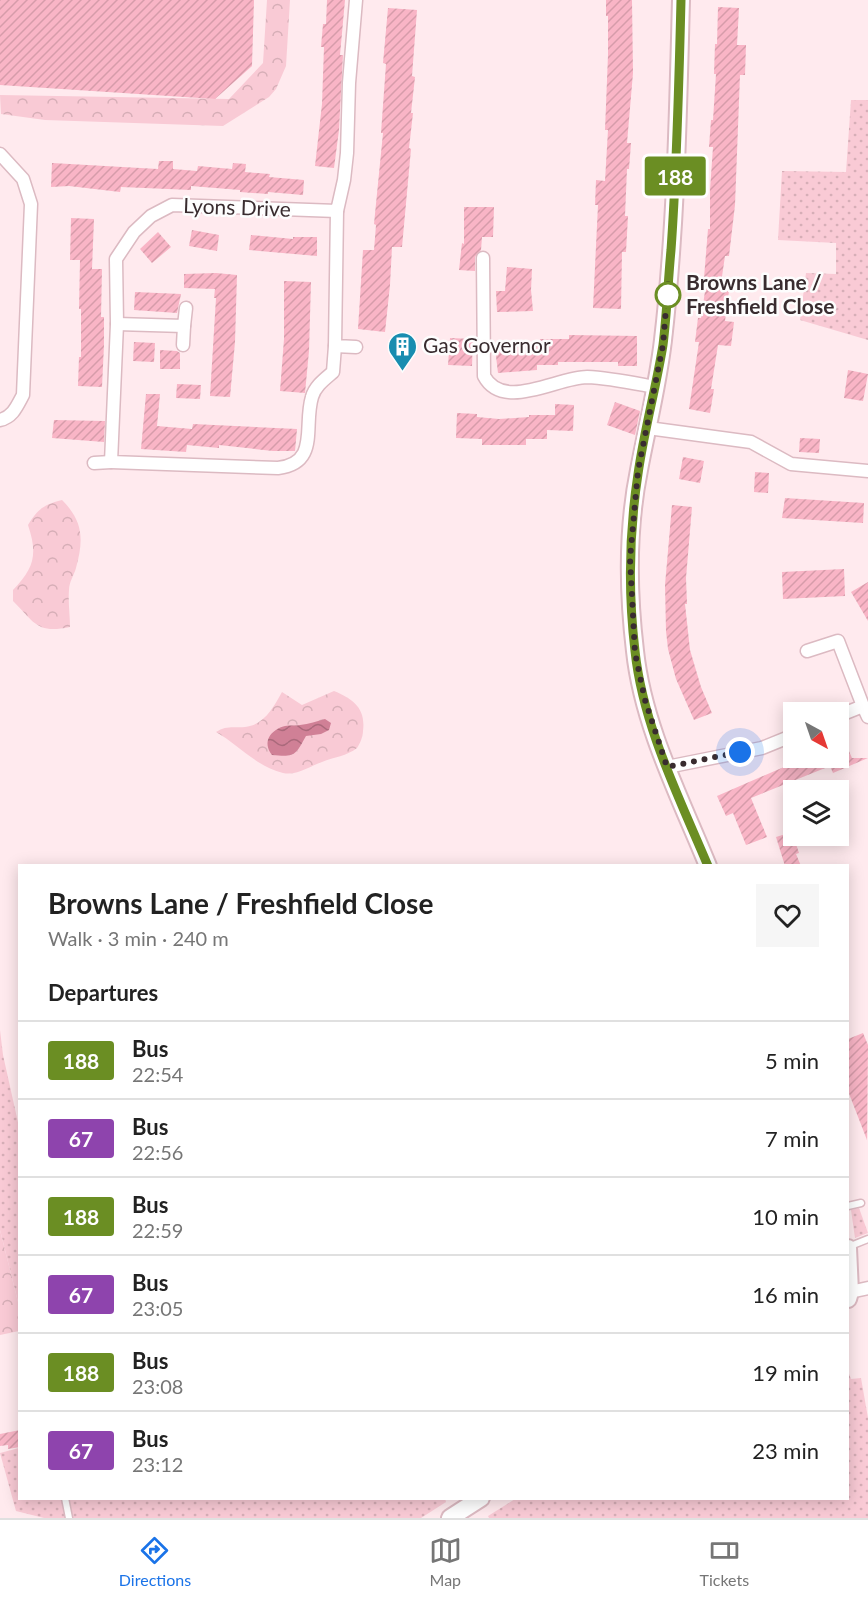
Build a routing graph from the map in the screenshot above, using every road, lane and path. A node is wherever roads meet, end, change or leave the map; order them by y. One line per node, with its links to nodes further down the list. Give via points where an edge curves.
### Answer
1 (356, 0): 4 (street, via 347,153)
2 (681, 0): 12 (street, via 673,215 667,307)
3 (0, 154): 13 (street, via 23,178 31,204 23,395 15,411)
4 (337, 211): 7 (street, Lyons Drive, via 172,205 151,216 134,232 116,259); 10 (street)
5 (483, 258): 12 (street, via 484,376 492,386 503,391 531,391 584,377)
6 (186, 308): 8 (street)
7 (117, 324): 8 (street); 15 (street, Lyons Drive)
8 (184, 326): 9 (street)
9 (183, 345)
10 (335, 346): 11 (street); 15 (street, via 333,372 312,396 307,447 302,459 291,466)
11 (356, 347)
12 (656, 387): 14 (street)
13 (0, 420)
14 (648, 428): 17 (street, via 751,442 791,464); 22 (street, via 633,514 631,604 635,653 645,700)
15 (111, 462): 16 (street)
16 (94, 463)
17 (868, 471)
18 (807, 651): 19 (street, via 838,640)
19 (866, 711): 20 (street)
20 (849, 714)
21 (783, 739): 22 (street, via 762,748)
22 (667, 767): 23 (street)
23 (707, 864)
24 (861, 1203): 25 (lane)
25 (849, 1206)
26 (868, 1239): 27 (lane)
27 (849, 1248)
28 (868, 1288): 29 (street)
29 (849, 1295)
30 (65, 1500): 32 (lane)
31 (478, 1500): 33 (street)
32 (69, 1518)
33 (450, 1518)

